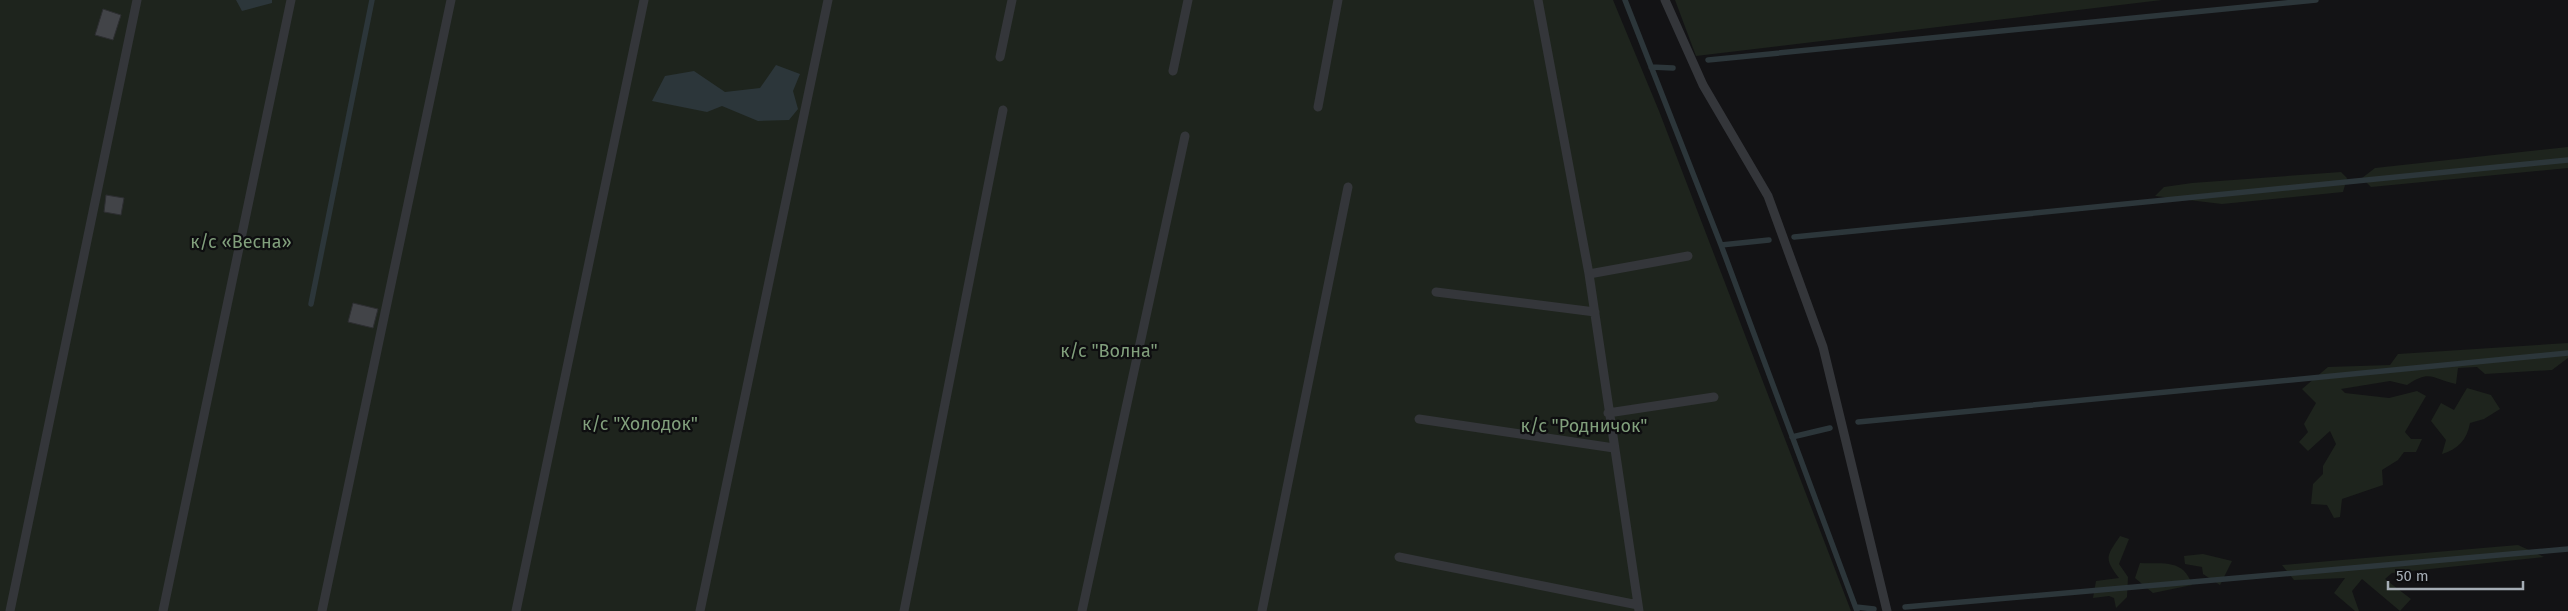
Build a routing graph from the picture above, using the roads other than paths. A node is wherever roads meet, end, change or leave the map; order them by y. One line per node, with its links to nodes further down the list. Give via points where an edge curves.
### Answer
1 (137, 0): 27 (lane)
2 (291, 0): 28 (lane)
3 (451, 0): 29 (lane)
4 (644, 0): 30 (lane)
5 (828, 0): 31 (lane)
6 (1012, 0): 11 (lane)
7 (1188, 0): 12 (lane)
8 (1338, 0): 13 (lane)
9 (1538, 0): 18 (lane)
10 (1665, 0): 35 (lane, via 1703,85 1768,196 1775,214 1823,347)
11 (1000, 57)
12 (1174, 71)
13 (1318, 107)
14 (1003, 110): 32 (lane)
15 (1185, 136): 33 (lane)
16 (1348, 187): 34 (lane)
17 (1688, 256): 18 (lane)
18 (1589, 274): 20 (lane)
19 (1436, 292): 20 (lane)
20 (1595, 312): 22 (lane)
21 (1714, 397): 22 (lane)
22 (1608, 413): 24 (lane)
23 (1419, 419): 24 (lane)
24 (1614, 448): 26 (lane)
25 (1399, 557): 26 (lane)
26 (1638, 608)
27 (10, 611)
28 (163, 611)
29 (322, 611)
30 (516, 611)
31 (700, 611)
32 (904, 611)
33 (1082, 611)
34 (1262, 611)
35 (1887, 611)

